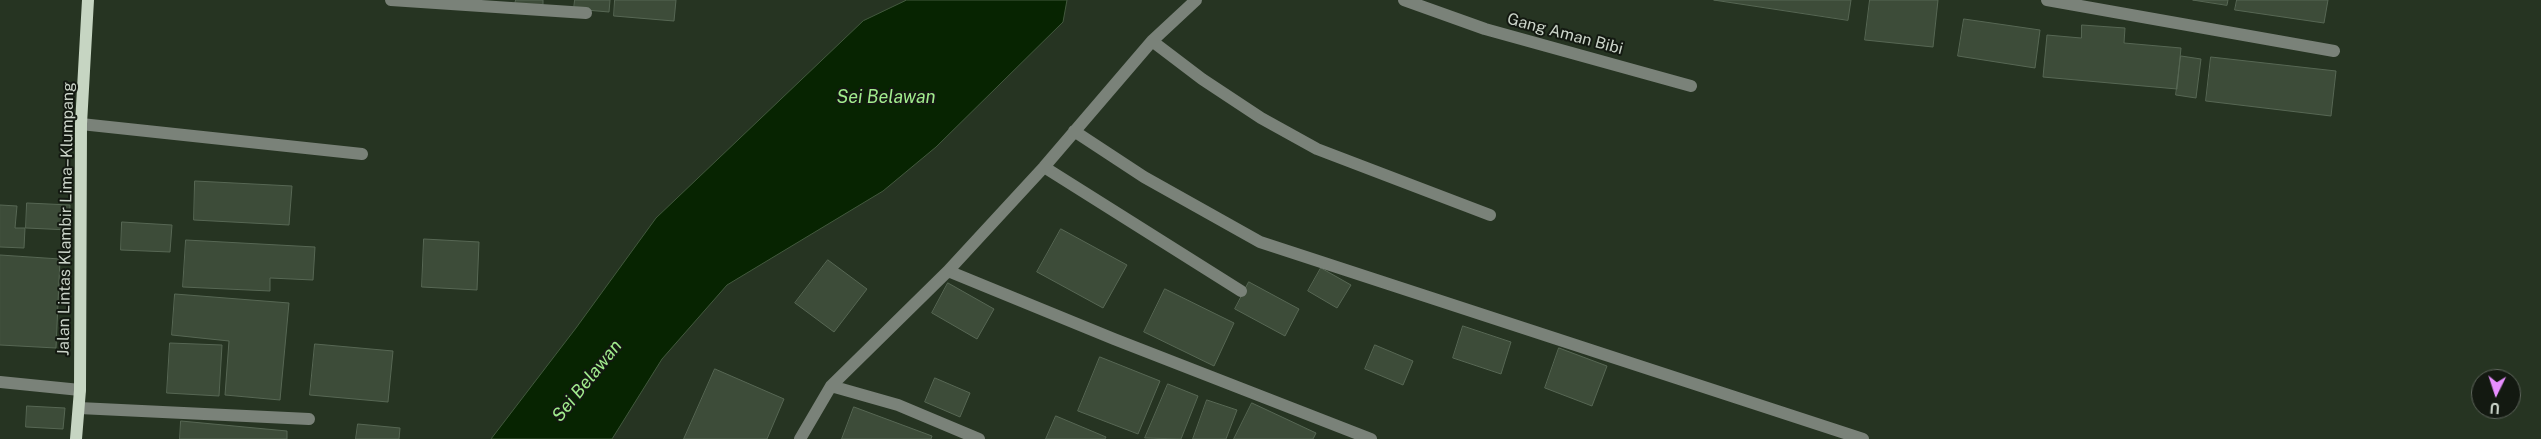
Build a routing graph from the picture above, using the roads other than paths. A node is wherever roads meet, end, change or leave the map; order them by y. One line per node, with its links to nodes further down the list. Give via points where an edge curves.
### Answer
1 (88, 0): 11 (main road, Jalan Lintas Klambir Lima–Klumpang)
2 (391, 0): 6 (street)
3 (1196, 0): 8 (street)
4 (1404, 0): 10 (street, Gang Aman Bibi, via 1485,29)
5 (2047, 0): 9 (street)
6 (494, 3): 7 (street)
7 (586, 13)
8 (1152, 40): 12 (street); 15 (street, via 1202,79 1317,150)
9 (2334, 51)
10 (1691, 86)
11 (82, 124): 13 (street); 20 (main road, Jalan Lintas Klambir Lima–Klumpang)
12 (1074, 131): 14 (street); 27 (street, via 1152,181 1260,242)
13 (362, 154)
14 (1044, 167): 16 (street); 17 (street)
15 (1490, 215)
16 (948, 271): 19 (street); 26 (street, via 1114,340)
17 (1241, 291)
18 (0, 382): 20 (street)
19 (831, 386): 24 (street); 25 (street, via 898,406)
20 (80, 390): 21 (main road, Jalan Lintas Klambir Lima–Klumpang)
21 (79, 408): 22 (street); 23 (main road, Jalan Lintas Klambir Lima–Klumpang)
22 (309, 419)
23 (76, 439)
24 (800, 439)
25 (979, 439)
26 (1372, 439)
27 (1863, 439)

